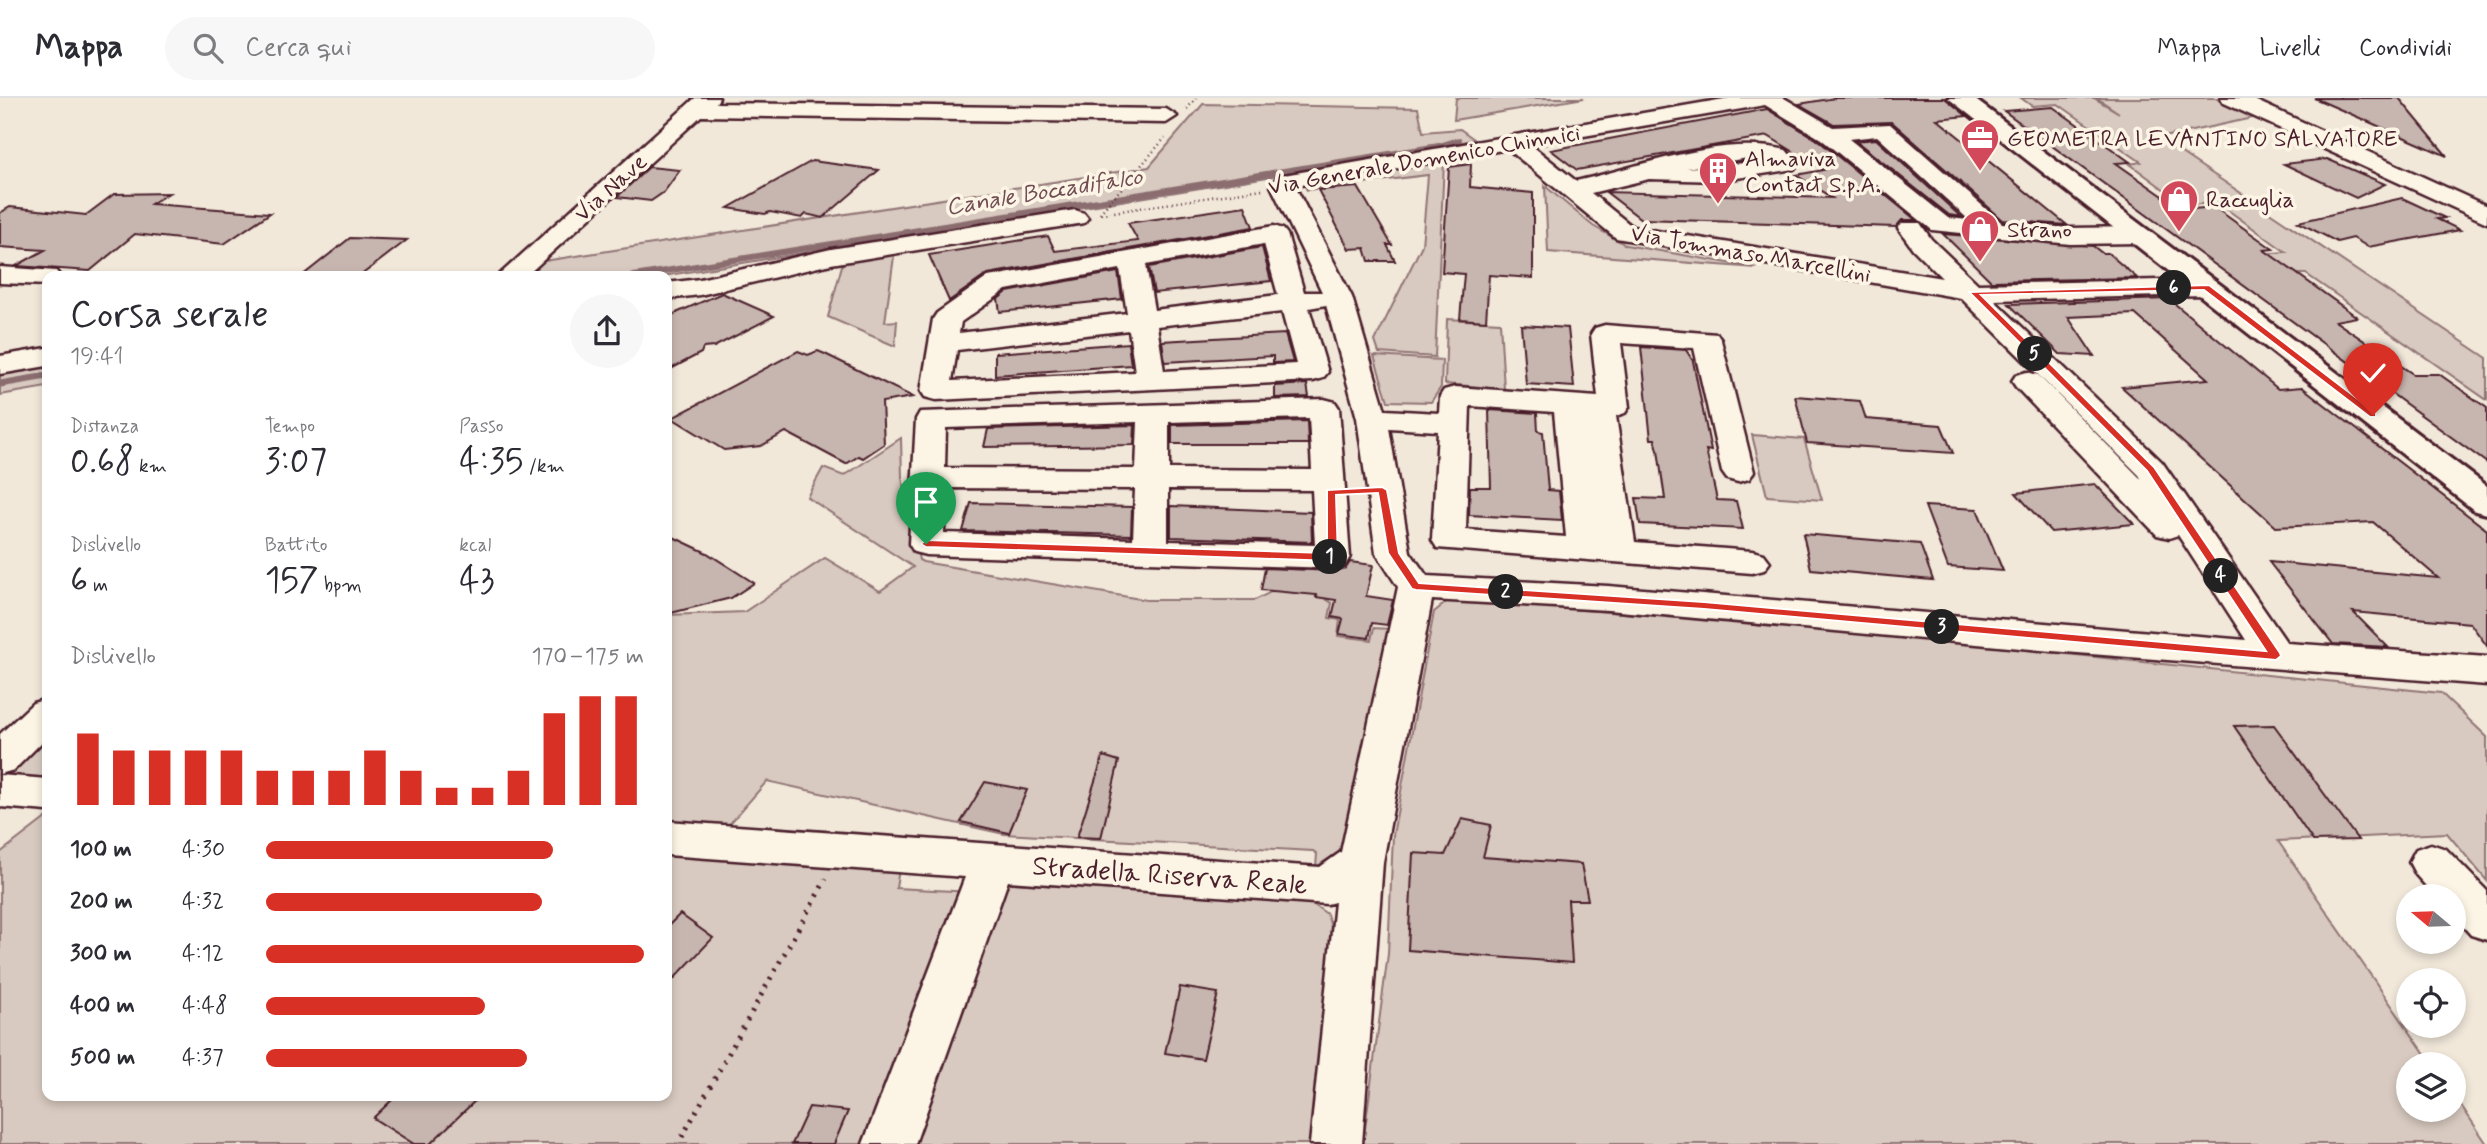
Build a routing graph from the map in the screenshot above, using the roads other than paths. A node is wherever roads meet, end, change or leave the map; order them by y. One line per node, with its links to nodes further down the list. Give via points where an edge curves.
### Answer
1 (1769, 98): 8 (street); 9 (street, Via Generale Domenico Chinnici)
2 (1959, 98): 16 (main road)
3 (2232, 98): 5 (street)
4 (702, 104): 6 (street); 18 (street, Via Nave)
5 (2274, 117): 7 (street, via 2321,115); 12 (street)
6 (1171, 124)
7 (2360, 132)
8 (1829, 134): 15 (street, via 1941,225); 15 (street, via 1882,130)
9 (1513, 142): 11 (street, Via Tommaso Marcellini); 25 (street, Via Generale Domenico Chinnici, via 1287,181 1283,186)
10 (1650, 172): 11 (street)
11 (1571, 190): 21 (street, Via Tommaso Marcellini, via 1625,233)
12 (2487, 215)
13 (1087, 216): 23 (street, via 783,265 703,289)
14 (1911, 228): 24 (street)
15 (1995, 230): 16 (street)
16 (2138, 235): 22 (main road)
17 (1132, 259): 26 (street, via 1274,234); 27 (street); 28 (street, via 998,283 947,319)
18 (517, 271)
19 (0, 275): 20 (street)
20 (42, 277)
21 (1935, 286): 24 (street, Via Tommaso Marcellini); 46 (street)
22 (2206, 287): 24 (street, Via Tommaso Marcellini); 41 (main road)
23 (672, 290)
24 (1974, 292): 46 (street, via 2151,469)
25 (1338, 297): 26 (street); 34 (street)
26 (1293, 301): 27 (street); 31 (street, via 1313,372)
27 (1142, 319): 28 (street); 31 (street)
28 (944, 343): 31 (street, via 936,391)
29 (42, 357): 30 (street)
30 (0, 365)
31 (1151, 380)
32 (1584, 405): 35 (street, via 1455,396); 36 (street, via 1614,407 1605,334 1707,340); 43 (street)
33 (1154, 414): 37 (street, via 931,419); 38 (street); 39 (street, via 1324,408)
34 (1371, 418): 35 (street); 40 (street)
35 (1453, 422): 43 (street, via 1449,540)
36 (1738, 472)
37 (928, 478): 38 (street); 42 (street, via 926,544)
38 (1152, 479): 39 (street); 42 (street)
39 (1330, 486): 40 (street); 42 (street, via 1333,557)
40 (1382, 490): 45 (street, via 1393,553)
41 (2487, 503)
42 (1150, 551)
43 (1602, 551): 44 (street); 47 (street)
44 (1752, 562)
45 (1416, 587): 47 (street); 56 (street)
46 (2231, 591): 48 (street)
47 (1608, 598): 48 (street)
48 (2276, 656): 49 (street)
49 (2487, 671)
50 (42, 718): 51 (street)
51 (0, 760)
52 (0, 791): 53 (street)
53 (42, 795)
54 (672, 838): 55 (street, Stradella Riserva Reale)
55 (993, 862): 56 (street, Stradella Riserva Reale, via 1327,886); 59 (street)
56 (1362, 862): 60 (street)
57 (2431, 862): 58 (street)
58 (2487, 921)
59 (889, 1144)
60 (1336, 1144)

